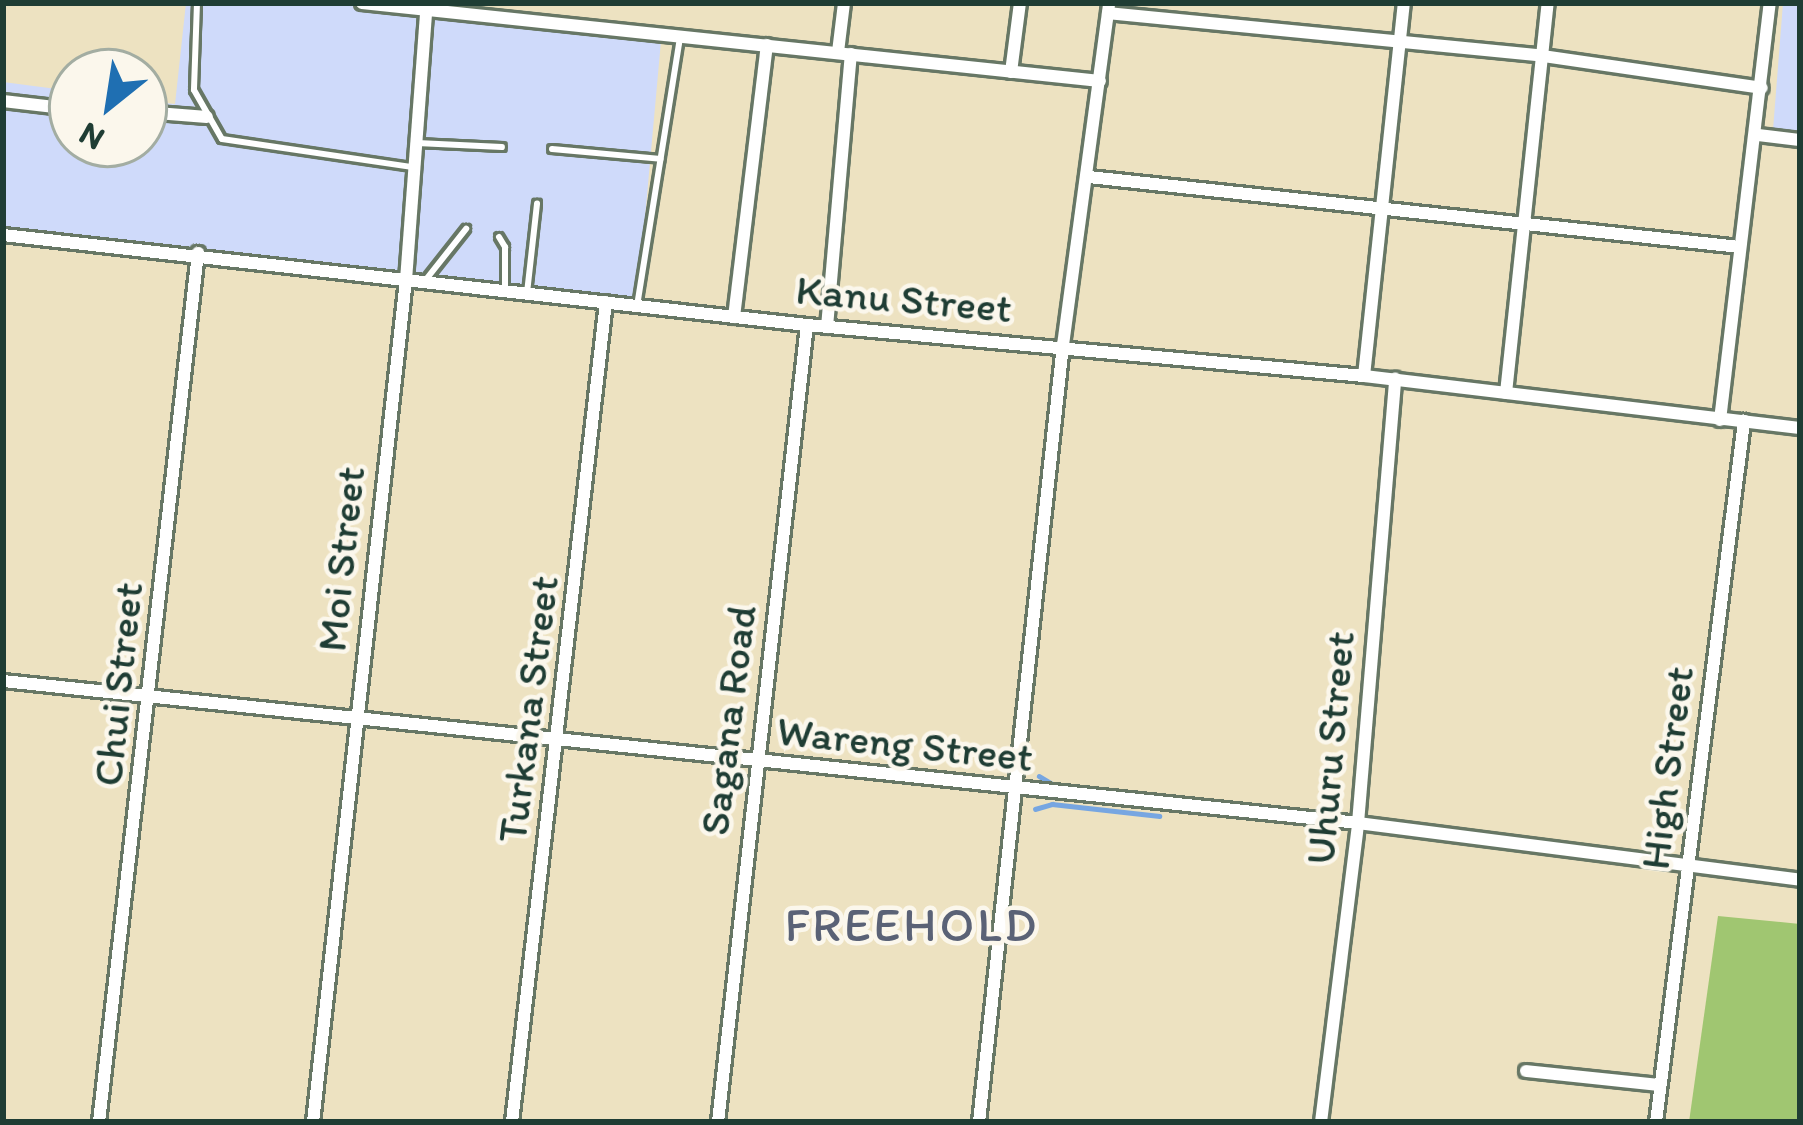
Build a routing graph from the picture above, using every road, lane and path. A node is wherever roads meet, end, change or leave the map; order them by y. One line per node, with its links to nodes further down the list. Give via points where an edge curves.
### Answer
1 (197, 3): 21 (lane, via 194,89)
2 (362, 3): 8 (street)
3 (844, 3): 13 (street)
4 (1020, 3): 15 (street)
5 (1404, 3): 11 (street)
6 (1549, 3): 14 (street)
7 (1770, 3): 17 (street)
8 (426, 6): 10 (street); 24 (street, Moi Street)
9 (1108, 8): 11 (street); 16 (street)
10 (681, 36): 12 (street); 27 (lane)
11 (1400, 43): 14 (street); 31 (street)
12 (766, 45): 13 (street); 45 (street)
13 (844, 53): 15 (street); 47 (street)
14 (1543, 56): 17 (street); 32 (street)
15 (1011, 72): 16 (street)
16 (1100, 81): 29 (street)
17 (1762, 88): 22 (street)
18 (3, 101): 19 (street)
19 (48, 106)
20 (168, 114): 21 (street)
21 (207, 117): 28 (lane, via 222,139)
22 (1758, 135): 23 (street); 36 (street)
23 (1800, 140)
24 (414, 142): 25 (lane); 28 (street, Moi Street)
25 (502, 147)
26 (552, 149): 27 (lane)
27 (661, 160): 44 (lane)
28 (411, 167): 39 (street, Moi Street)
29 (1089, 177): 31 (street); 48 (street)
30 (537, 204): 42 (lane)
31 (1379, 211): 32 (street); 49 (street)
32 (1524, 223): 36 (street); 51 (street)
33 (466, 230): 40 (lane)
34 (4, 235): 37 (street); 38 (street, Kanu Street)
35 (499, 237): 41 (lane)
36 (1740, 248): 52 (street)
37 (3, 250)
38 (198, 253): 39 (street, Kanu Street); 56 (street, Chui Street)
39 (406, 280): 40 (street, Kanu Street); 57 (street, Moi Street)
40 (424, 282): 41 (street, Kanu Street)
41 (505, 291): 42 (street, Kanu Street)
42 (527, 293): 43 (street, Kanu Street)
43 (606, 302): 44 (street, Kanu Street); 58 (street, Turkana Street)
44 (637, 305): 45 (street, Kanu Street)
45 (734, 317): 46 (street, Kanu Street)
46 (807, 325): 47 (street, Kanu Street); 59 (street, Sagana Road)
47 (827, 327): 48 (street, Kanu Street)
48 (1063, 345): 49 (street, Kanu Street); 60 (street)
49 (1364, 376): 50 (street, Kanu Street)
50 (1395, 379): 51 (street, Kanu Street); 61 (street, Uhuru Street)
51 (1506, 393): 52 (street, Kanu Street)
52 (1720, 420): 53 (street, Kanu Street)
53 (1744, 422): 54 (street, Kanu Street); 62 (street, High Street)
54 (1800, 428)
55 (3, 681): 56 (street, Wareng Street)
56 (151, 696): 57 (street, Wareng Street); 66 (street, Chui Street)
57 (357, 718): 58 (street, Wareng Street); 67 (street, Moi Street)
58 (560, 739): 59 (street, Wareng Street); 68 (street, Turkana Street)
59 (756, 761): 60 (street, Wareng Street); 69 (street, Sagana Road)
60 (1012, 789): 61 (street, Wareng Street); 70 (street)
61 (1358, 823): 62 (street, Wareng Street); 71 (street, Uhuru Street)
62 (1688, 869): 63 (street, Wareng Street); 65 (street, High Street)
63 (1800, 880)
64 (1526, 1071): 65 (street)
65 (1660, 1085): 72 (street, High Street)
66 (99, 1122)
67 (313, 1122)
68 (512, 1122)
69 (718, 1122)
70 (979, 1122)
71 (1321, 1122)
72 (1655, 1122)

